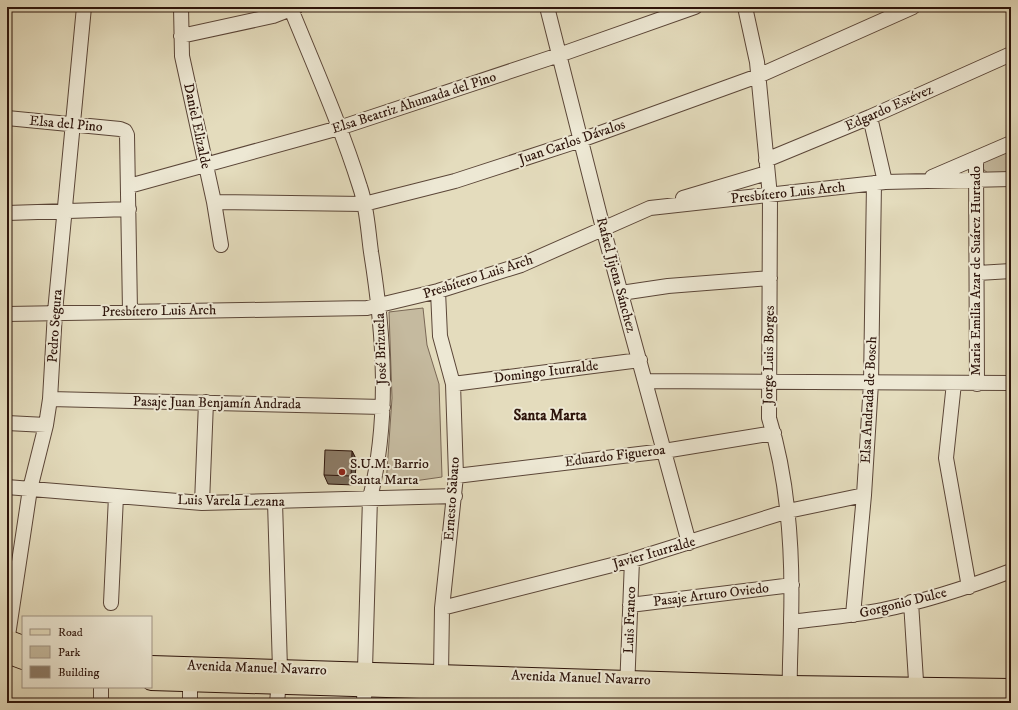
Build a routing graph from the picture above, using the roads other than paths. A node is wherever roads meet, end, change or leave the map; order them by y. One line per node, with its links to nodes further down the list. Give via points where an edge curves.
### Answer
1 (84, 7): 14 (street, Pedro Segura)
2 (181, 7): 8 (street, Daniel Elizalde)
3 (547, 7): 10 (street, Rafael Jijena Sánchez)
4 (695, 7): 10 (street, Elsa Beatriz Ahumada del Pino)
5 (745, 7): 11 (street, Jorge Luis Borges)
6 (913, 7): 11 (street, Juan Carlos Dávalos)
7 (293, 8): 8 (street, via 273,16); 15 (street, José Brizuela)
8 (181, 36): 19 (street, Daniel Elizalde, via 182,56)
9 (1011, 54): 12 (street, Edgardo Estévez)
10 (559, 55): 15 (street, Elsa Beatriz Ahumada del Pino); 16 (street, Rafael Jijena Sánchez)
11 (758, 76): 16 (street, Juan Carlos Dávalos); 20 (street, Jorge Luis Borges)
12 (870, 117): 20 (street, Edgardo Estévez); 24 (street, Elsa Andrada de Bosch)
13 (7, 118): 14 (street, Elsa del Pino)
14 (71, 125): 25 (street, Elsa del Pino, via 125,131); 31 (street, Pedro Segura)
15 (339, 128): 19 (street, Elsa Beatriz Ahumada del Pino); 28 (street, José Brizuela, via 361,188)
16 (581, 140): 28 (street, Juan Carlos Dávalos, via 455,181); 33 (street, Rafael Jijena Sánchez)
17 (1011, 142): 18 (street)
18 (976, 159): 22 (street); 23 (street, Maria Emilia Azar de Suárez Hurtado)
19 (206, 165): 25 (street, Elsa Beatriz Ahumada del Pino); 27 (street, Daniel Elizalde)
20 (767, 166): 26 (street, Jorge Luis Borges); 29 (street, Edgardo Estévez)
21 (1011, 179): 23 (street, Presbítero Luis Arch)
22 (926, 180): 23 (street, Presbítero Luis Arch); 24 (street, Presbítero Luis Arch)
23 (977, 180): 36 (street, Maria Emilia Azar de Suárez Hurtado)
24 (880, 183): 26 (street, Presbítero Luis Arch); 47 (street, Elsa Andrada de Bosch)
25 (129, 186): 30 (street)
26 (770, 196): 29 (street, Presbítero Luis Arch); 37 (street, Jorge Luis Borges)
27 (214, 202): 28 (street, Juan Carlos Dávalos); 34 (street, Daniel Elizalde)
28 (364, 204): 40 (street, José Brizuela)
29 (650, 208): 33 (street, Presbítero Luis Arch)
30 (129, 209): 31 (street); 41 (street)
31 (64, 210): 32 (street); 42 (street, Pedro Segura)
32 (7, 213)
33 (603, 228): 38 (street, Presbítero Luis Arch, via 521,265); 39 (street, Rafael Jijena Sánchez)
34 (221, 245)
35 (1011, 270): 36 (street)
36 (978, 273): 50 (street, Maria Emilia Azar de Suárez Hurtado)
37 (770, 278): 39 (street, via 668,286); 46 (street, Jorge Luis Borges)
38 (438, 291): 40 (street, Presbítero Luis Arch); 49 (street, Ernesto Sabato, via 440,336)
39 (621, 293): 44 (street, Rafael Jijena Sánchez)
40 (380, 306): 41 (street, Presbítero Luis Arch); 54 (street, José Brizuela)
41 (130, 311): 42 (street, Presbítero Luis Arch)
42 (55, 312): 43 (street, Presbítero Luis Arch); 52 (street, Pedro Segura)
43 (7, 314)
44 (640, 360): 45 (street, Rafael Jijena Sánchez); 49 (street, Domingo Iturralde)
45 (646, 381): 46 (street); 58 (street, Rafael Jijena Sánchez)
46 (769, 383): 47 (street); 57 (street, Jorge Luis Borges, via 769,418)
47 (871, 383): 48 (street); 62 (street, Elsa Andrada de Bosch)
48 (954, 383): 50 (street); 73 (street, Maria Emilia Azar de Suárez Hurtado, via 946,458)
49 (453, 384): 59 (street, Ernesto Sabato)
50 (977, 384): 51 (street)
51 (1011, 384)
52 (50, 399): 53 (street, Pasaje Juan Benjamín Andrada); 56 (street, Pedro Segura)
53 (206, 402): 54 (street, Pasaje Juan Benjamín Andrada); 67 (street)
54 (383, 407): 65 (street, José Brizuela, via 376,474)
55 (7, 423): 56 (street)
56 (46, 425): 61 (street, Pedro Segura)
57 (774, 433): 58 (street, Eduardo Figueroa); 68 (street, Jorge Luis Borges)
58 (664, 451): 59 (street, Eduardo Figueroa); 69 (street, Rafael Jijena Sánchez)
59 (456, 476): 64 (street, Ernesto Sabato)
60 (7, 488): 61 (street, Luis Varela Lezana)
61 (30, 489): 63 (street, Luis Varela Lezana); 80 (street, Pedro Segura)
62 (864, 494): 68 (street, Javier Iturralde); 78 (street, Elsa Andrada de Bosch)
63 (116, 496): 67 (street, Luis Varela Lezana); 75 (street)
64 (455, 496): 65 (street, Luis Varela Lezana); 77 (street, Ernesto Sabato)
65 (370, 498): 66 (street, Luis Varela Lezana); 90 (street, José Brizuela)
66 (275, 502): 67 (street, Luis Varela Lezana); 87 (street)
67 (202, 503)
68 (788, 511): 69 (street, Javier Iturralde); 72 (street, Jorge Luis Borges)
69 (689, 543): 70 (street, Javier Iturralde)
70 (632, 560): 76 (street, Luis Franco); 77 (street, Javier Iturralde)
71 (1011, 571): 73 (street, Gorgonio Dulce)
72 (792, 585): 76 (street, Pasaje Arturo Oviedo); 79 (street, Jorge Luis Borges)
73 (969, 587): 74 (street, Gorgonio Dulce)
74 (911, 602): 78 (street, Gorgonio Dulce); 96 (street)
75 (111, 603)
76 (630, 605): 93 (street, Luis Franco)
77 (442, 608): 86 (street, Ernesto Sabato)
78 (853, 615): 79 (street, Gorgonio Dulce)
79 (792, 622): 94 (street, Jorge Luis Borges)
80 (7, 639): 81 (street, Pedro Segura); 82 (main road)
81 (7, 642)
82 (22, 645)
83 (7, 654): 84 (main road)
84 (22, 660)
85 (152, 665): 87 (main road, Avenida Manuel Navarro)
86 (441, 674): 90 (main road, Avenida Manuel Navarro); 93 (main road, Avenida Manuel Navarro); 95 (street)
87 (279, 676): 89 (main road, Avenida Manuel Navarro); 90 (main road, Avenida Manuel Navarro); 99 (street)
88 (152, 681): 89 (main road, Avenida Manuel Navarro)
89 (190, 682): 98 (street)
90 (364, 687): 95 (main road, Avenida Manuel Navarro)
91 (101, 688): 97 (street)
92 (1011, 688): 96 (main road, Avenida Manuel Navarro)
93 (627, 692): 94 (main road, Avenida Manuel Navarro); 95 (main road, Avenida Manuel Navarro)
94 (790, 696): 96 (main road, Avenida Manuel Navarro)
95 (455, 697)
96 (917, 697): 100 (main road, Avenida Manuel Navarro)
97 (101, 703)
98 (190, 703)
99 (277, 703)
100 (1011, 703)

